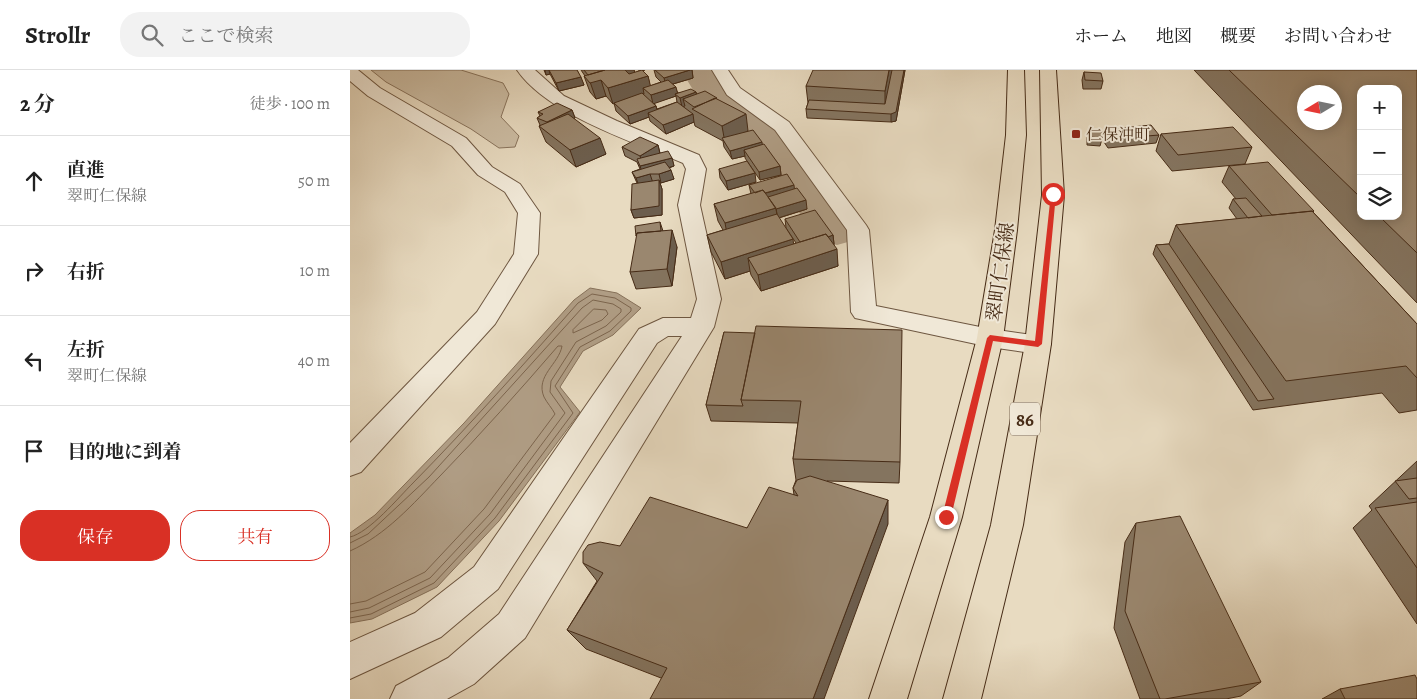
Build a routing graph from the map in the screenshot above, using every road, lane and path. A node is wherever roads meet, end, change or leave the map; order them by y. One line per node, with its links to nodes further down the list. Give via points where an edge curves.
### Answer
1 (525, 70): 6 (street, via 558,100 692,159 696,169 689,205 709,299)
2 (720, 70): 7 (street, via 733,91 782,126 858,230 864,312)
3 (1016, 70): 7 (main road, 翠町仁保線, via 1016,135)
4 (1048, 70): 8 (main road, 86, via 1053,194)
5 (350, 72): 9 (street, via 374,92 459,142 485,171 512,188 529,213 526,254 486,318)
6 (701, 327): 10 (street, via 663,326 648,336 486,578 428,625); 11 (street, via 512,626 461,671)
7 (990, 338): 8 (street); 12 (main road, 翠町仁保線, via 946,517)
8 (1038, 344): 13 (main road, 86, via 1007,525)
9 (350, 463)
10 (350, 661)
11 (409, 699)
12 (888, 699)
13 (962, 699)

